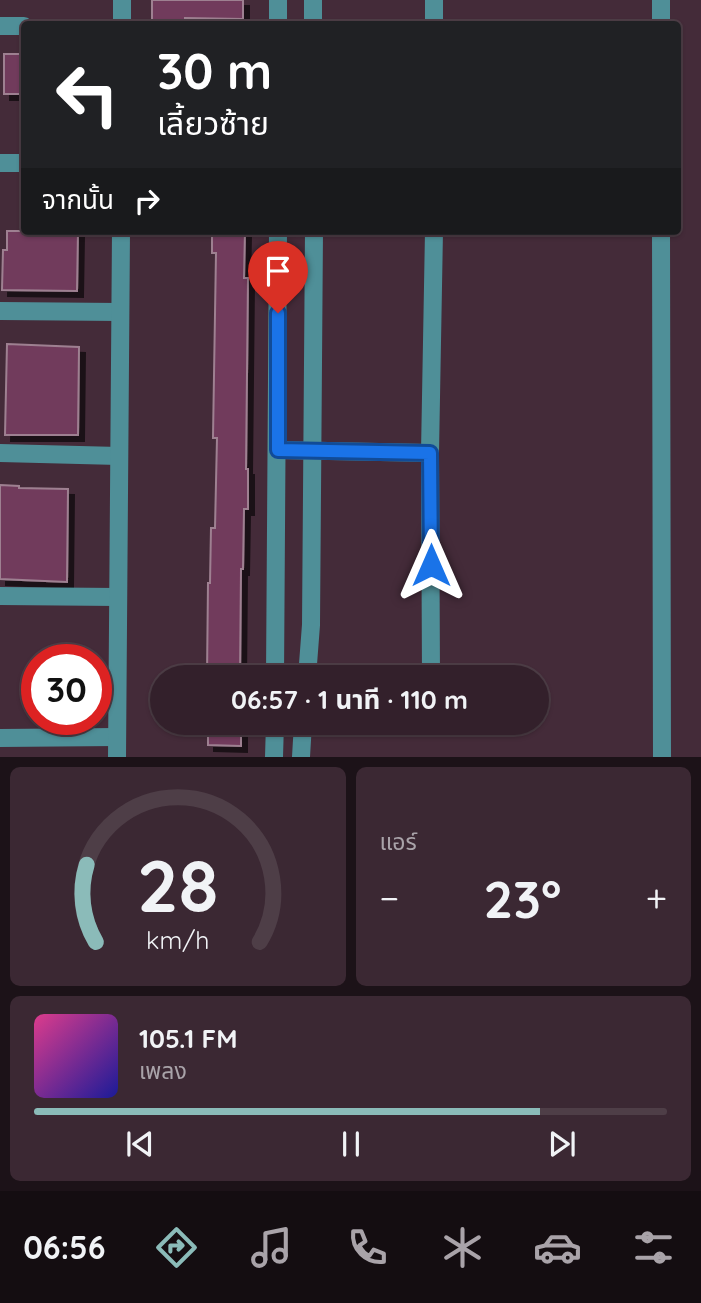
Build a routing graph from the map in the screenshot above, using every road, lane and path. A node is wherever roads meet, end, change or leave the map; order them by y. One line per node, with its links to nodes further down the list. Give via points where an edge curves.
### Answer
1 (122, 0): 6 (street)
2 (278, 0): 7 (street)
3 (313, 0): 8 (street)
4 (434, 0): 9 (street)
5 (661, 0): 10 (street)
6 (122, 21)
7 (278, 21)
8 (313, 21)
9 (434, 21)
10 (661, 21)
11 (0, 26): 12 (street)
12 (21, 26)
13 (0, 163): 14 (street)
14 (21, 163)
15 (121, 235): 21 (street)
16 (278, 235): 22 (street)
17 (314, 235): 23 (street)
18 (434, 235): 25 (street)
19 (661, 235): 39 (street)
20 (0, 311): 21 (street)
21 (120, 312): 26 (street)
22 (278, 450): 23 (street); 29 (street)
23 (313, 451): 25 (street); 30 (street)
24 (0, 453): 26 (street)
25 (430, 453): 31 (street)
26 (119, 456): 28 (street)
27 (0, 596): 28 (street)
28 (118, 597): 34 (street)
29 (275, 665)
30 (308, 665)
31 (431, 665)
32 (275, 735): 36 (street)
33 (302, 735): 38 (street)
34 (117, 737): 35 (street); 37 (street)
35 (0, 738)
36 (274, 756): 38 (street)
37 (117, 757)
38 (301, 757)
39 (662, 757)

